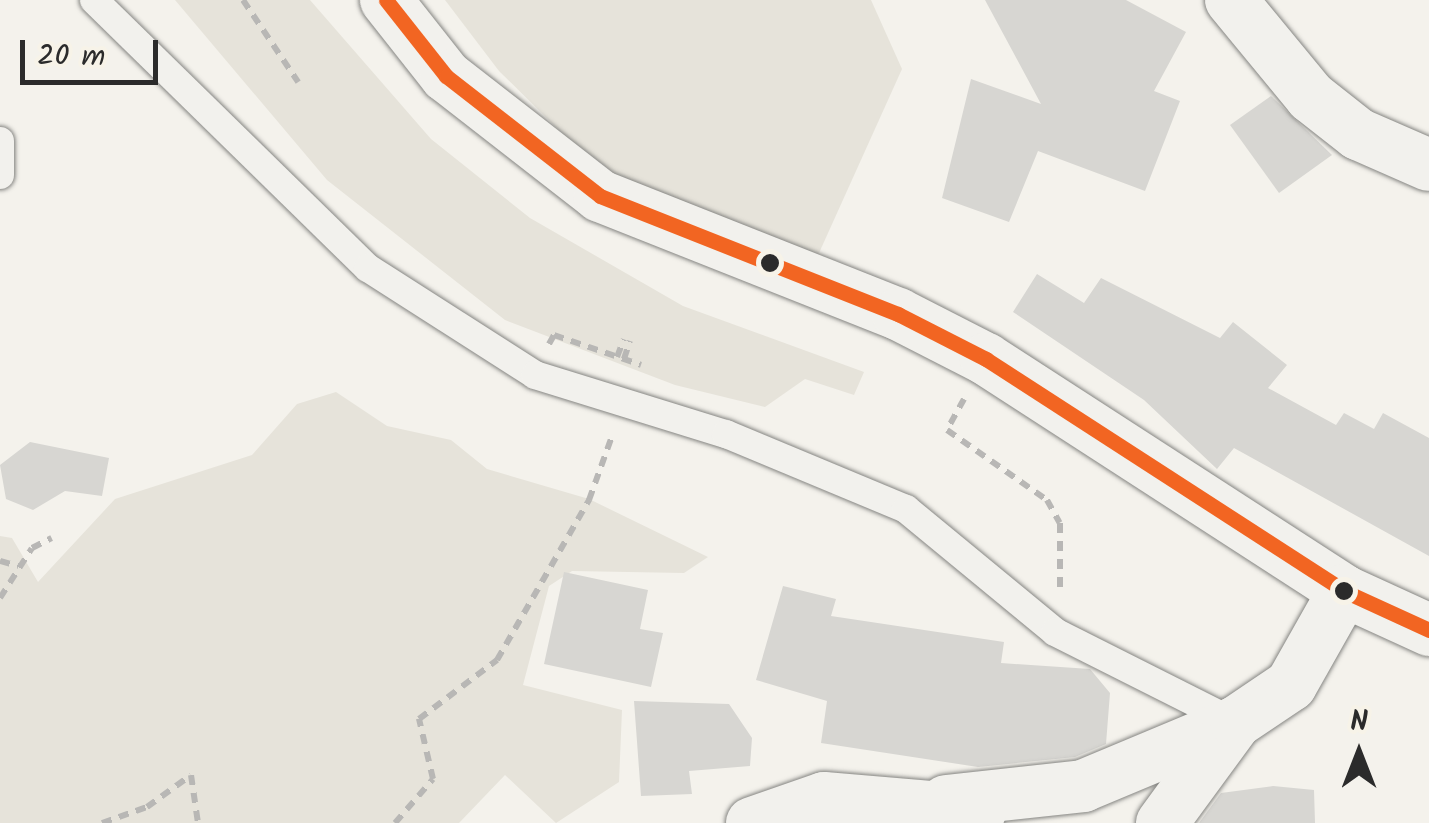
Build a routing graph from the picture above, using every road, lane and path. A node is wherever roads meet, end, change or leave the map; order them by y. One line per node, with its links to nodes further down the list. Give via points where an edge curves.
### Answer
1 (94, 0): 12 (lane, via 368,268 535,375)
2 (243, 0): 5 (path)
3 (386, 0): 11 (street, via 446,76 600,196 898,314)
4 (1232, 0): 7 (street, via 1311,98 1358,134)
5 (298, 82)
6 (0, 141): 8 (lane)
7 (1429, 166)
8 (0, 175)
9 (554, 335): 10 (path, via 617,357)
10 (627, 340)
11 (986, 359): 16 (street); 19 (path, via 947,430 1047,500 1060,523)
12 (623, 406): 19 (lane, via 758,446 906,508); 24 (path, via 589,500 498,660 420,720 433,779)
13 (52, 538): 15 (path)
14 (0, 561): 15 (path)
15 (18, 566): 17 (path)
16 (1344, 591): 18 (street); 20 (street, via 1291,685)
17 (0, 598)
18 (1429, 630)
19 (1055, 632): 20 (lane)
20 (1236, 722): 21 (street, via 1082,786); 27 (street)
21 (946, 801): 25 (street, via 824,798); 26 (street)
22 (102, 823): 23 (path, via 191,775)
23 (198, 823)
24 (395, 823)
25 (752, 823)
26 (1024, 823)
27 (1162, 823)

